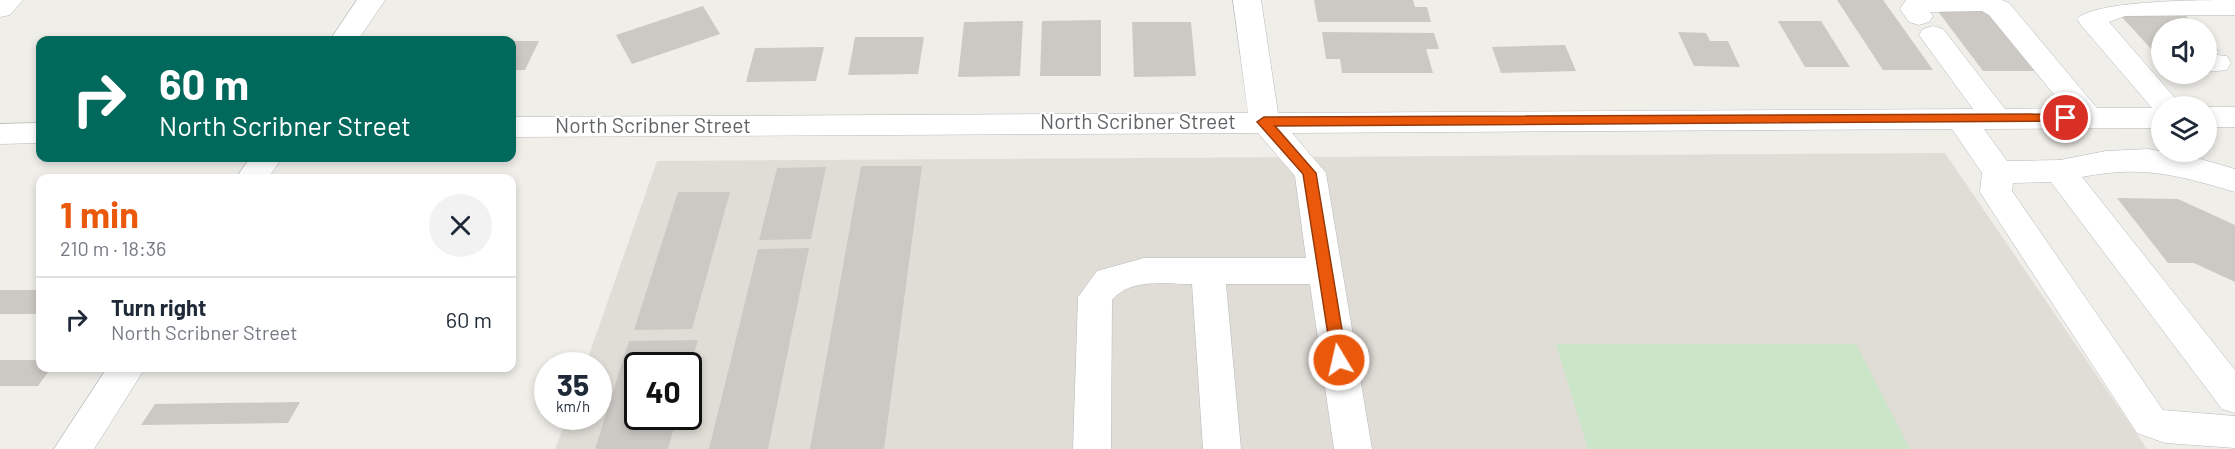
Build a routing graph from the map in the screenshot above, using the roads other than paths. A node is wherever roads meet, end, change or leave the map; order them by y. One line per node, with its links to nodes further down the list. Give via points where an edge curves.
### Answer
1 (9, 0): 5 (street)
2 (371, 0): 6 (street)
3 (1247, 0): 16 (street)
4 (2235, 7): 7 (street, via 2122,8 2091,19)
5 (0, 9)
6 (347, 36)
7 (2131, 64): 8 (street); 9 (street)
8 (2151, 64)
9 (2159, 96)
10 (2217, 117): 11 (street)
11 (2235, 117)
12 (1960, 118): 13 (street, North Scribner Street); 16 (street, North Scribner Street); 21 (street)
13 (1996, 118): 14 (street, North Scribner Street); 14 (street, via 1914,9 1917,4 1986,3 1999,9)
14 (2089, 118): 15 (street, North Scribner Street)
15 (2151, 118)
16 (1264, 122): 17 (street, North Scribner Street); 24 (street, via 1310,173)
17 (516, 127)
18 (36, 133): 19 (street)
19 (0, 134)
20 (2060, 171): 21 (street); 22 (street, via 2091,162 2180,162); 26 (street)
21 (1998, 172): 27 (street, via 1996,192 2150,422 2165,427)
22 (2235, 180)
23 (1208, 271): 24 (street); 29 (street, via 1144,271 1109,280 1095,297); 30 (street)
24 (1325, 271): 31 (street)
25 (124, 372): 28 (street)
26 (2235, 398)
27 (2235, 432)
28 (73, 449)
29 (1092, 449)
30 (1222, 449)
31 (1353, 449)

